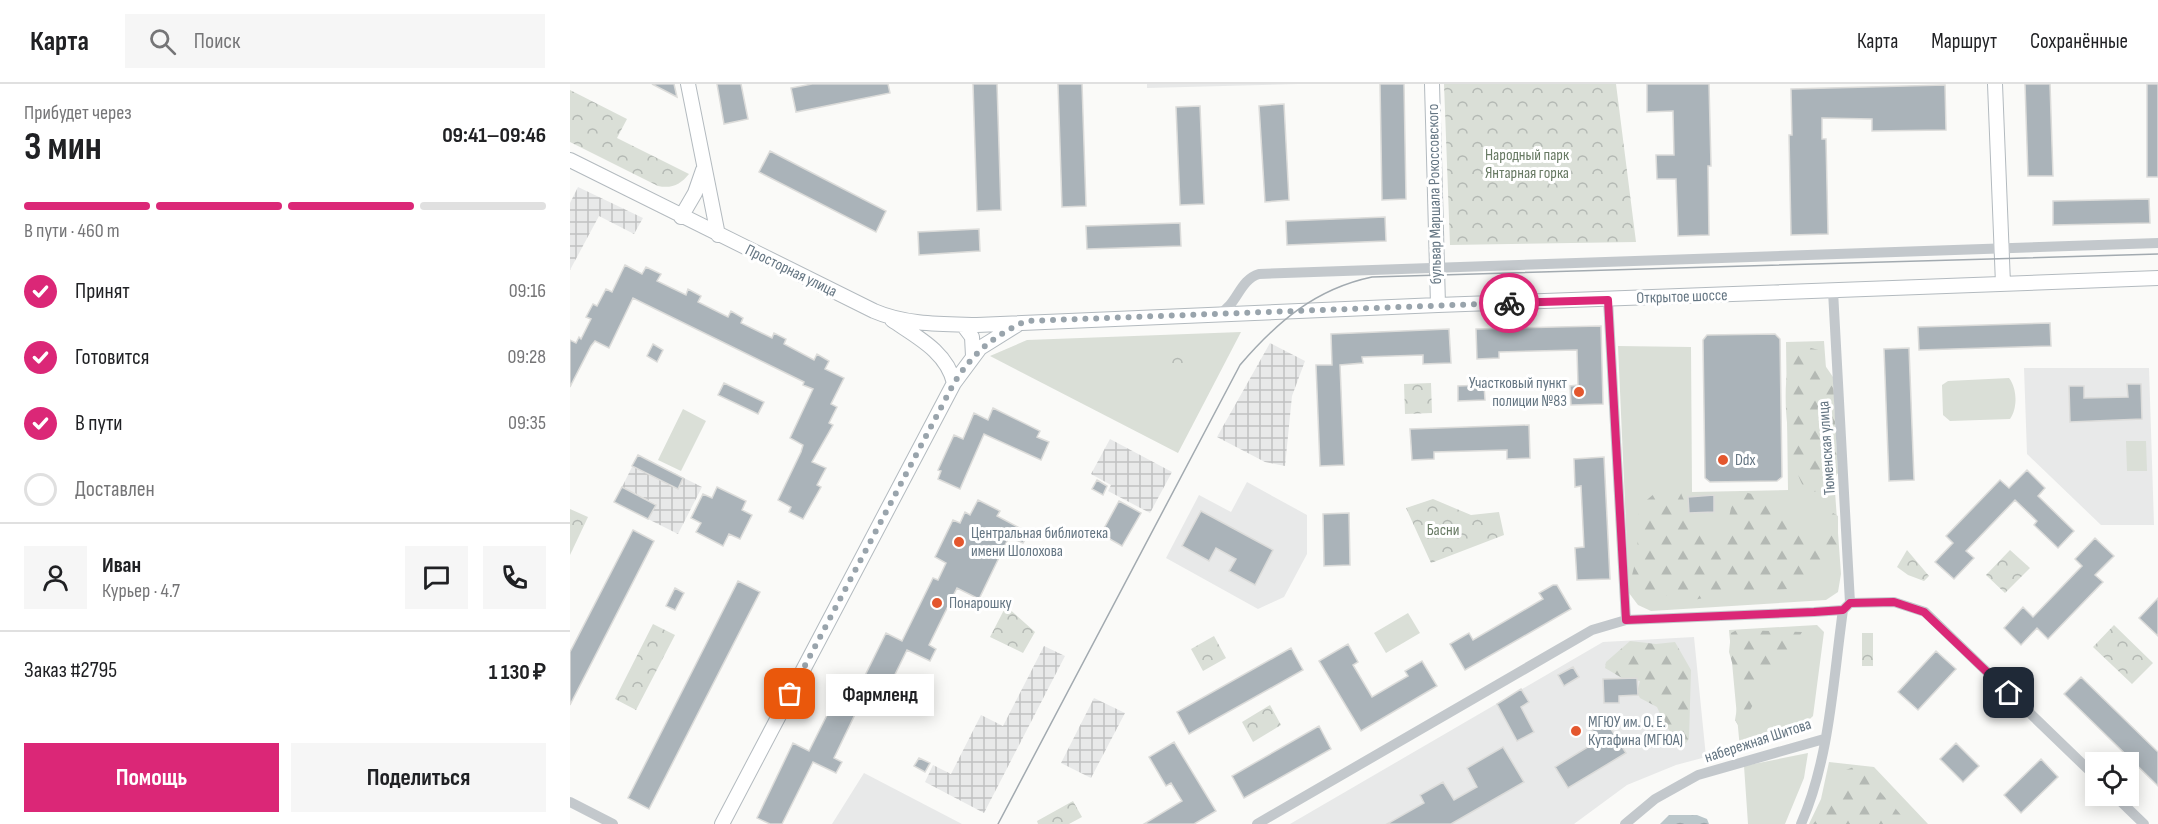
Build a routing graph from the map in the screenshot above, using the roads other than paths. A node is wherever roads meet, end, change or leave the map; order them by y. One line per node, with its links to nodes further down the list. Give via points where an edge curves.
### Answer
1 (688, 84): 5 (main road)
2 (1432, 84): 10 (main road, бульвар Маршала Рокоссовского)
3 (1995, 84): 9 (main road)
4 (570, 160): 6 (main road, Просторная улица)
5 (703, 168): 6 (main road); 7 (main road)
6 (681, 217): 7 (main road, Просторная улица)
7 (718, 235): 17 (main road, Просторная улица)
8 (2158, 243): 9 (street)
9 (2002, 248): 10 (street); 12 (main road)
10 (1436, 267): 15 (main road, бульвар Маршала Рокоссовского); 16 (street, via 1259,274 1247,280 1232,304)
11 (2158, 278): 12 (main road, Открытое шоссе)
12 (2003, 284): 13 (main road, Открытое шоссе)
13 (1833, 291): 14 (main road, Открытое шоссе); 22 (street, Тюменская улица)
14 (1608, 300): 15 (main road, Открытое шоссе); 23 (street)
15 (1438, 305): 16 (main road, Открытое шоссе)
16 (1219, 314): 18 (main road, Открытое шоссе)
17 (885, 316): 19 (main road, Просторная улица); 21 (main road, via 936,351 951,369)
18 (1026, 321): 19 (main road, Просторная улица); 20 (main road, via 993,338)
19 (963, 325): 20 (main road, via 972,337)
20 (973, 356): 21 (main road)
21 (954, 383): 29 (main road)
22 (1847, 607): 23 (street); 24 (street, набережная Шитова); 25 (street, via 1894,602 1924,612)
23 (1626, 620): 30 (street, via 1592,630)
24 (1824, 739): 31 (street, набережная Шитова, via 1698,776 1655,799); 32 (street, via 1814,796)
25 (2085, 766)
26 (570, 802): 28 (street)
27 (2125, 806): 33 (street)
28 (613, 824)
29 (722, 824)
30 (1257, 824)
31 (1625, 824)
32 (1801, 824)
33 (2144, 824)

